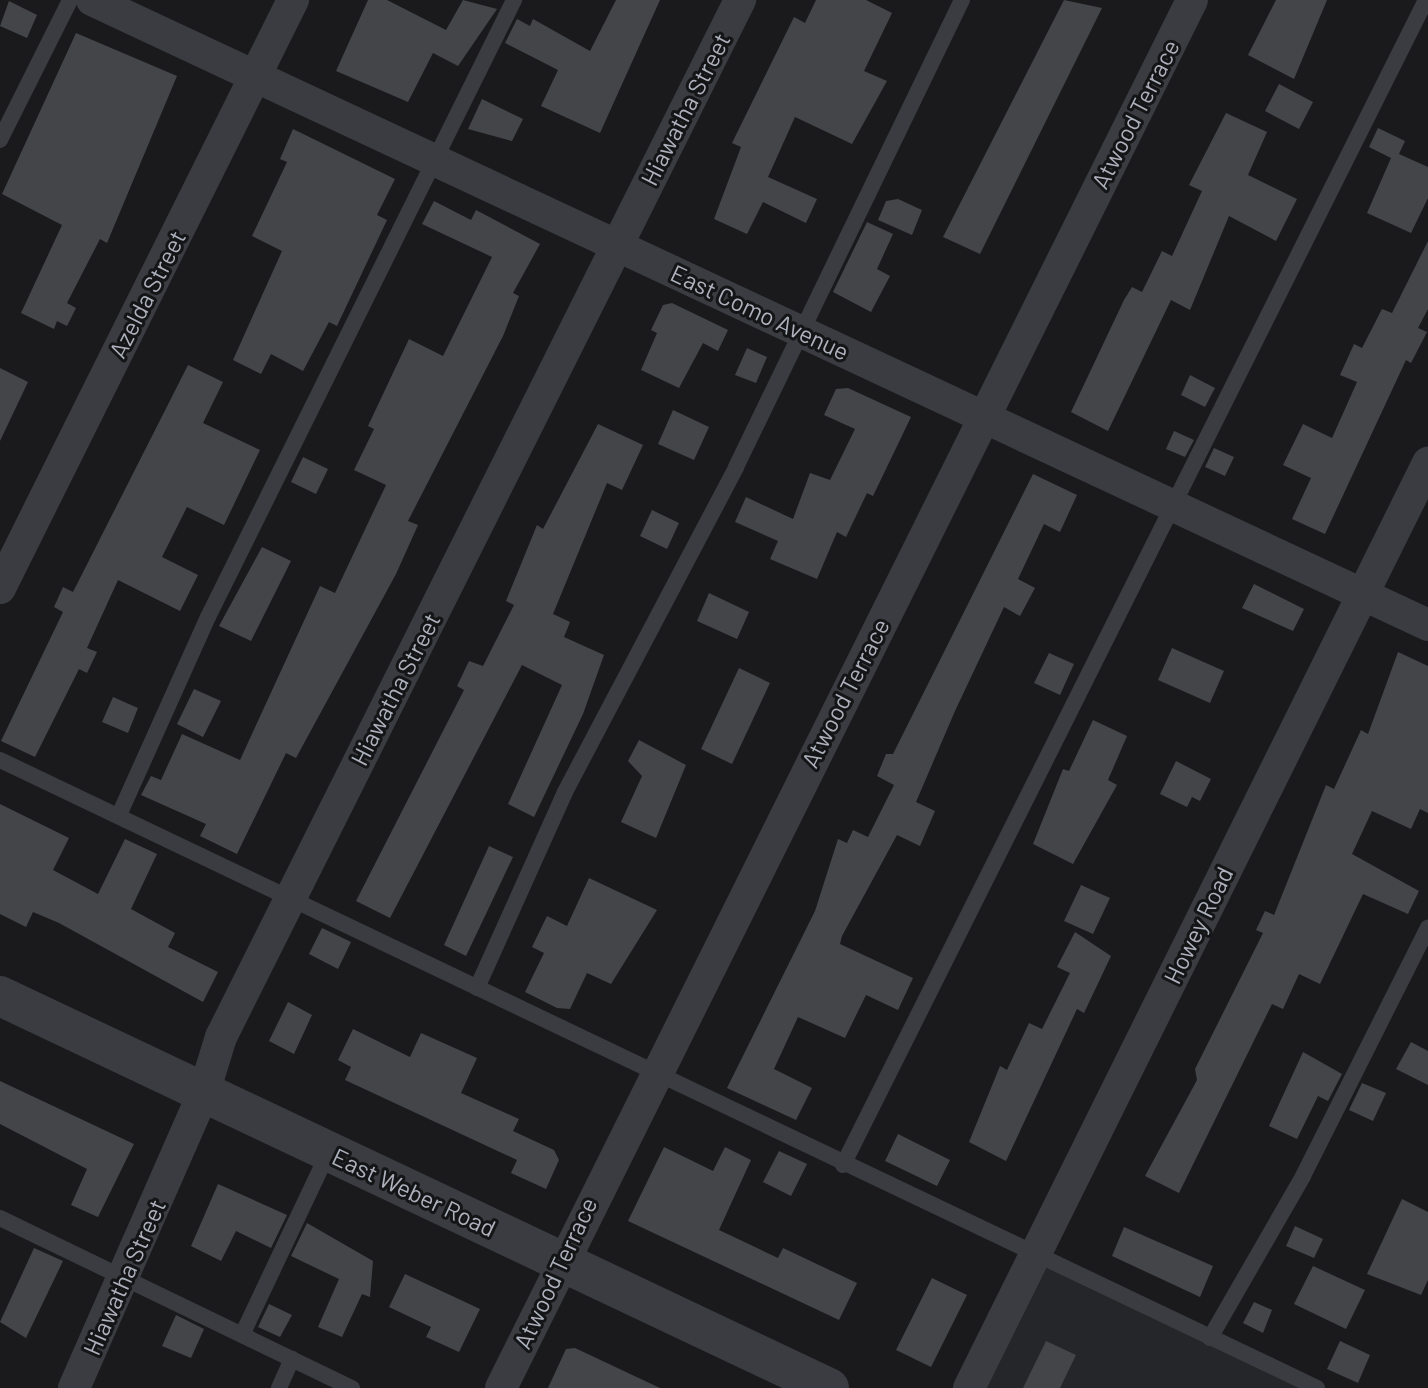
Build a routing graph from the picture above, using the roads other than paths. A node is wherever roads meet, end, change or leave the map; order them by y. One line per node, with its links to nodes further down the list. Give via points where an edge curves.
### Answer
1 (70, 0): 10 (lane)
2 (92, 0): 9 (street, East Como Avenue)
3 (293, 0): 9 (street, Azelda Street)
4 (514, 0): 11 (lane)
5 (740, 0): 12 (street, Hiawatha Street)
6 (962, 0): 13 (lane)
7 (1192, 0): 14 (street, Atwood Terrace)
8 (1426, 0): 16 (lane)
9 (254, 78): 11 (street, East Como Avenue); 17 (street, Azelda Street)
10 (0, 140)
11 (435, 159): 12 (street, East Como Avenue); 21 (lane)
12 (617, 245): 13 (street, East Como Avenue); 22 (street, Hiawatha Street)
13 (799, 330): 14 (street, East Como Avenue); 24 (lane, via 736,467 565,792)
14 (984, 416): 16 (street, East Como Avenue); 26 (street, Atwood Terrace)
15 (1428, 463): 18 (street, Howey Road)
16 (1173, 504): 18 (street, East Como Avenue); 29 (lane)
17 (0, 588)
18 (1362, 593): 19 (street, East Como Avenue); 31 (street, Howey Road)
19 (1428, 625)
20 (0, 760): 21 (lane)
21 (119, 815): 22 (lane)
22 (291, 897): 24 (lane); 27 (street, Hiawatha Street, via 221,1037)
23 (1428, 928): 35 (lane)
24 (477, 988): 26 (lane)
25 (0, 996): 27 (street, East Weber Road)
26 (653, 1074): 29 (lane); 32 (street, Atwood Terrace)
27 (204, 1092): 28 (street, East Weber Road); 33 (street, Hiawatha Street)
28 (329, 1151): 32 (street, East Weber Road); 34 (lane)
29 (843, 1165): 31 (lane)
30 (0, 1218): 33 (lane)
31 (1035, 1255): 35 (lane); 42 (street, Howey Road)
32 (561, 1261): 40 (street, Atwood Terrace); 41 (street, East Weber Road)
33 (126, 1276): 34 (lane); 37 (street, Hiawatha Street)
34 (242, 1335): 36 (lane)
35 (1210, 1338): 43 (lane)
36 (292, 1359): 38 (lane); 39 (lane)
37 (74, 1388)
38 (279, 1388)
39 (352, 1388)
40 (501, 1388)
41 (829, 1388)
42 (969, 1388)
43 (1317, 1388)

